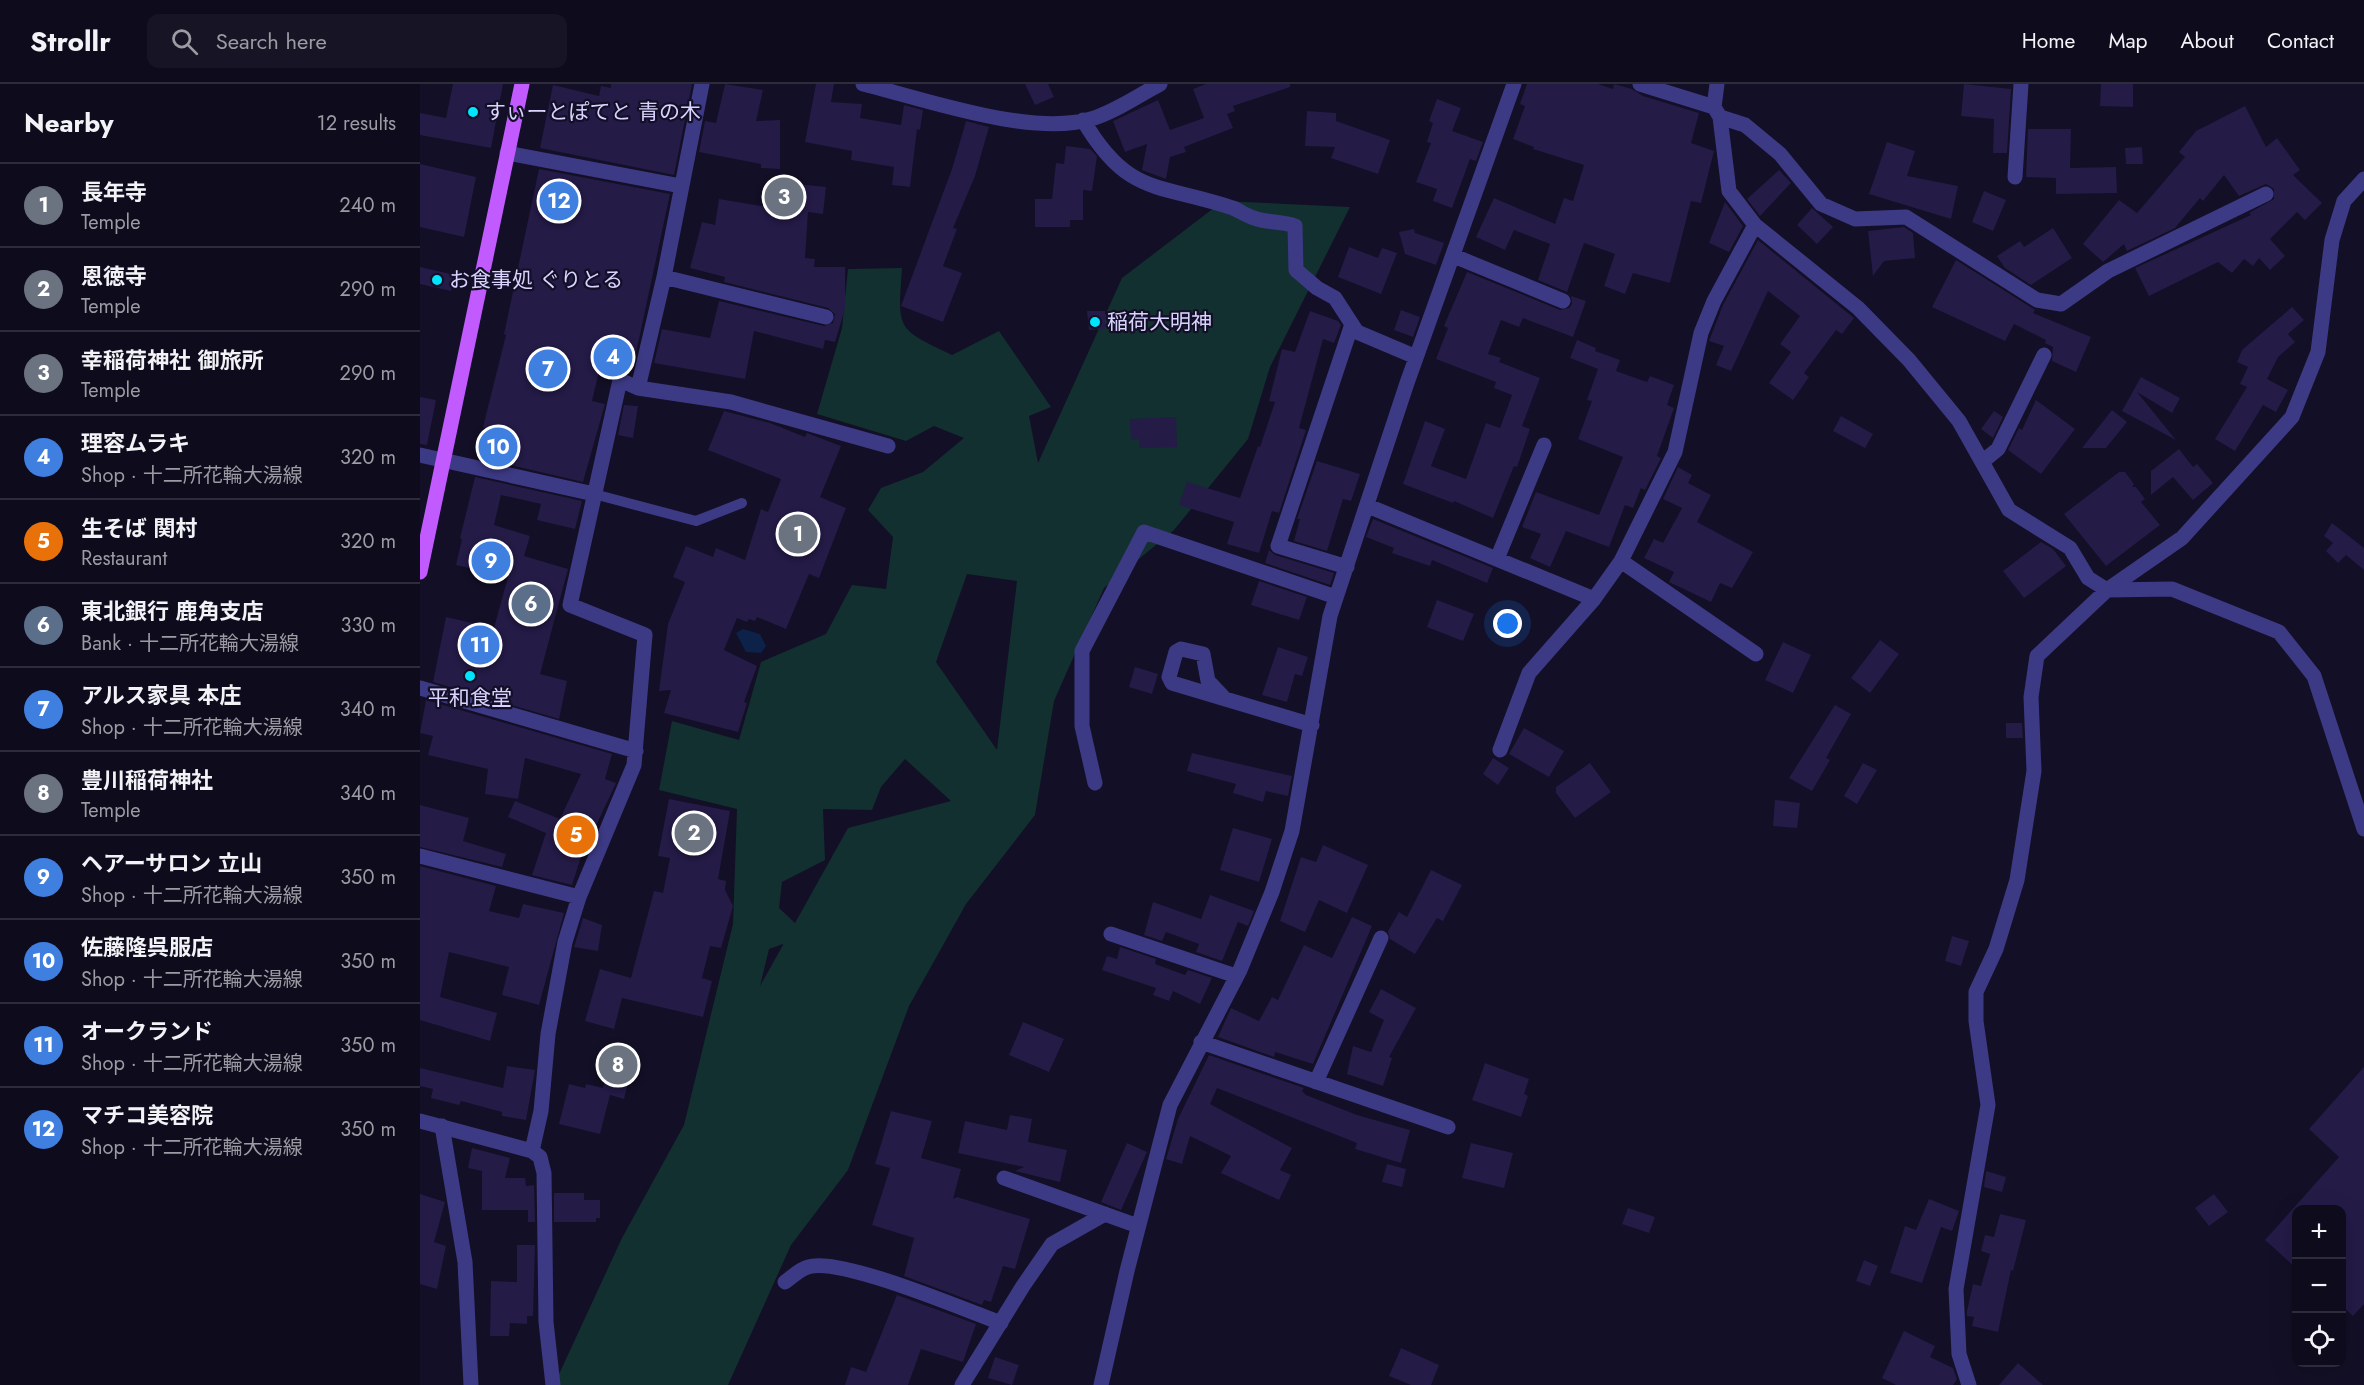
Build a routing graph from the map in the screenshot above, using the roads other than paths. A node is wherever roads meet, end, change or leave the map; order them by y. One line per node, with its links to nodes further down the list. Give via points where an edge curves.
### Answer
1 (522, 84): 11 (main road)
2 (702, 84): 14 (street)
3 (863, 84): 10 (street, via 998,117 1050,125)
4 (1160, 84): 10 (street)
5 (1514, 84): 17 (street)
6 (1640, 84): 9 (street)
7 (1717, 84): 9 (street)
8 (2021, 84): 12 (street)
9 (1717, 112): 15 (street, via 1745,125 1780,154 1821,204 1855,219 1906,217 2037,300 2061,304 2108,271); 16 (street, via 1730,191)
10 (1083, 120): 21 (street, via 1101,150 1142,182 1171,194 1234,208 1256,219 1295,226 1296,270 1335,298)
11 (507, 153): 14 (street); 28 (main road)
12 (2015, 177)
13 (2364, 179): 37 (street, via 2344,201 2332,240 2318,352 2292,417 2182,538)
14 (681, 186): 18 (street)
15 (2266, 194)
16 (1755, 225): 29 (street, via 1858,308 1909,360 1959,421); 34 (street, via 1701,333 1675,452)
17 (1454, 256): 19 (street); 23 (street)
18 (664, 277): 20 (street); 24 (street)
19 (1563, 301)
20 (826, 317)
21 (1352, 324): 23 (street, via 1357,332); 35 (street, via 1278,546)
22 (2044, 355): 29 (street, via 1998,449)
23 (1416, 357): 32 (street)
24 (639, 388): 26 (street, via 731,402); 30 (street, via 620,380)
25 (1544, 445): 33 (street)
26 (888, 446)
27 (420, 455): 28 (street)
28 (445, 459): 30 (street); 36 (main road)
29 (1982, 462): 37 (street, via 2009,510 2070,548 2088,578)
30 (594, 494): 31 (lane, via 696,521); 45 (street, via 570,605 645,635)
31 (742, 503)
32 (1368, 506): 33 (street); 35 (street)
33 (1497, 559): 39 (street)
34 (1621, 561): 39 (street); 40 (street)
35 (1347, 567): 38 (street)
36 (420, 572)
37 (2107, 590): 47 (street, via 2172,589 2279,632 2313,676); 68 (street, via 2037,656 2031,697 2034,771 2017,880 1996,949 1976,992 1976,1021 1988,1105 1956,1289 1959,1354)
38 (1336, 597): 43 (street); 46 (street, via 1144,532 1082,651 1082,726)
39 (1594, 599): 44 (street, via 1529,673)
40 (1756, 654)
41 (420, 688): 45 (street)
42 (1225, 699): 43 (street)
43 (1312, 725): 52 (street, via 1292,831 1272,892)
44 (1500, 750)
45 (636, 751): 49 (street, via 634,765)
46 (1095, 783)
47 (2364, 830)
48 (420, 856): 49 (street)
49 (579, 897): 58 (street, via 564,942)
50 (1111, 934): 52 (street)
51 (1381, 938): 54 (street)
52 (1236, 976): 53 (street)
53 (1201, 1042): 54 (street); 61 (street, via 1170,1105)
54 (1316, 1082): 57 (street)
55 (420, 1121): 56 (street)
56 (442, 1126): 58 (street); 64 (street, via 465,1262)
57 (1448, 1127)
58 (532, 1151): 65 (street, via 540,1157 544,1173 546,1322)
59 (1004, 1178): 60 (street)
60 (1105, 1214): 61 (street); 63 (street, via 1052,1244)
61 (1138, 1226): 67 (street)
62 (785, 1282): 63 (street, via 808,1266 831,1265)
63 (1001, 1323): 66 (street)
64 (471, 1385)
65 (553, 1385)
66 (962, 1385)
67 (1101, 1385)
68 (1969, 1385)

